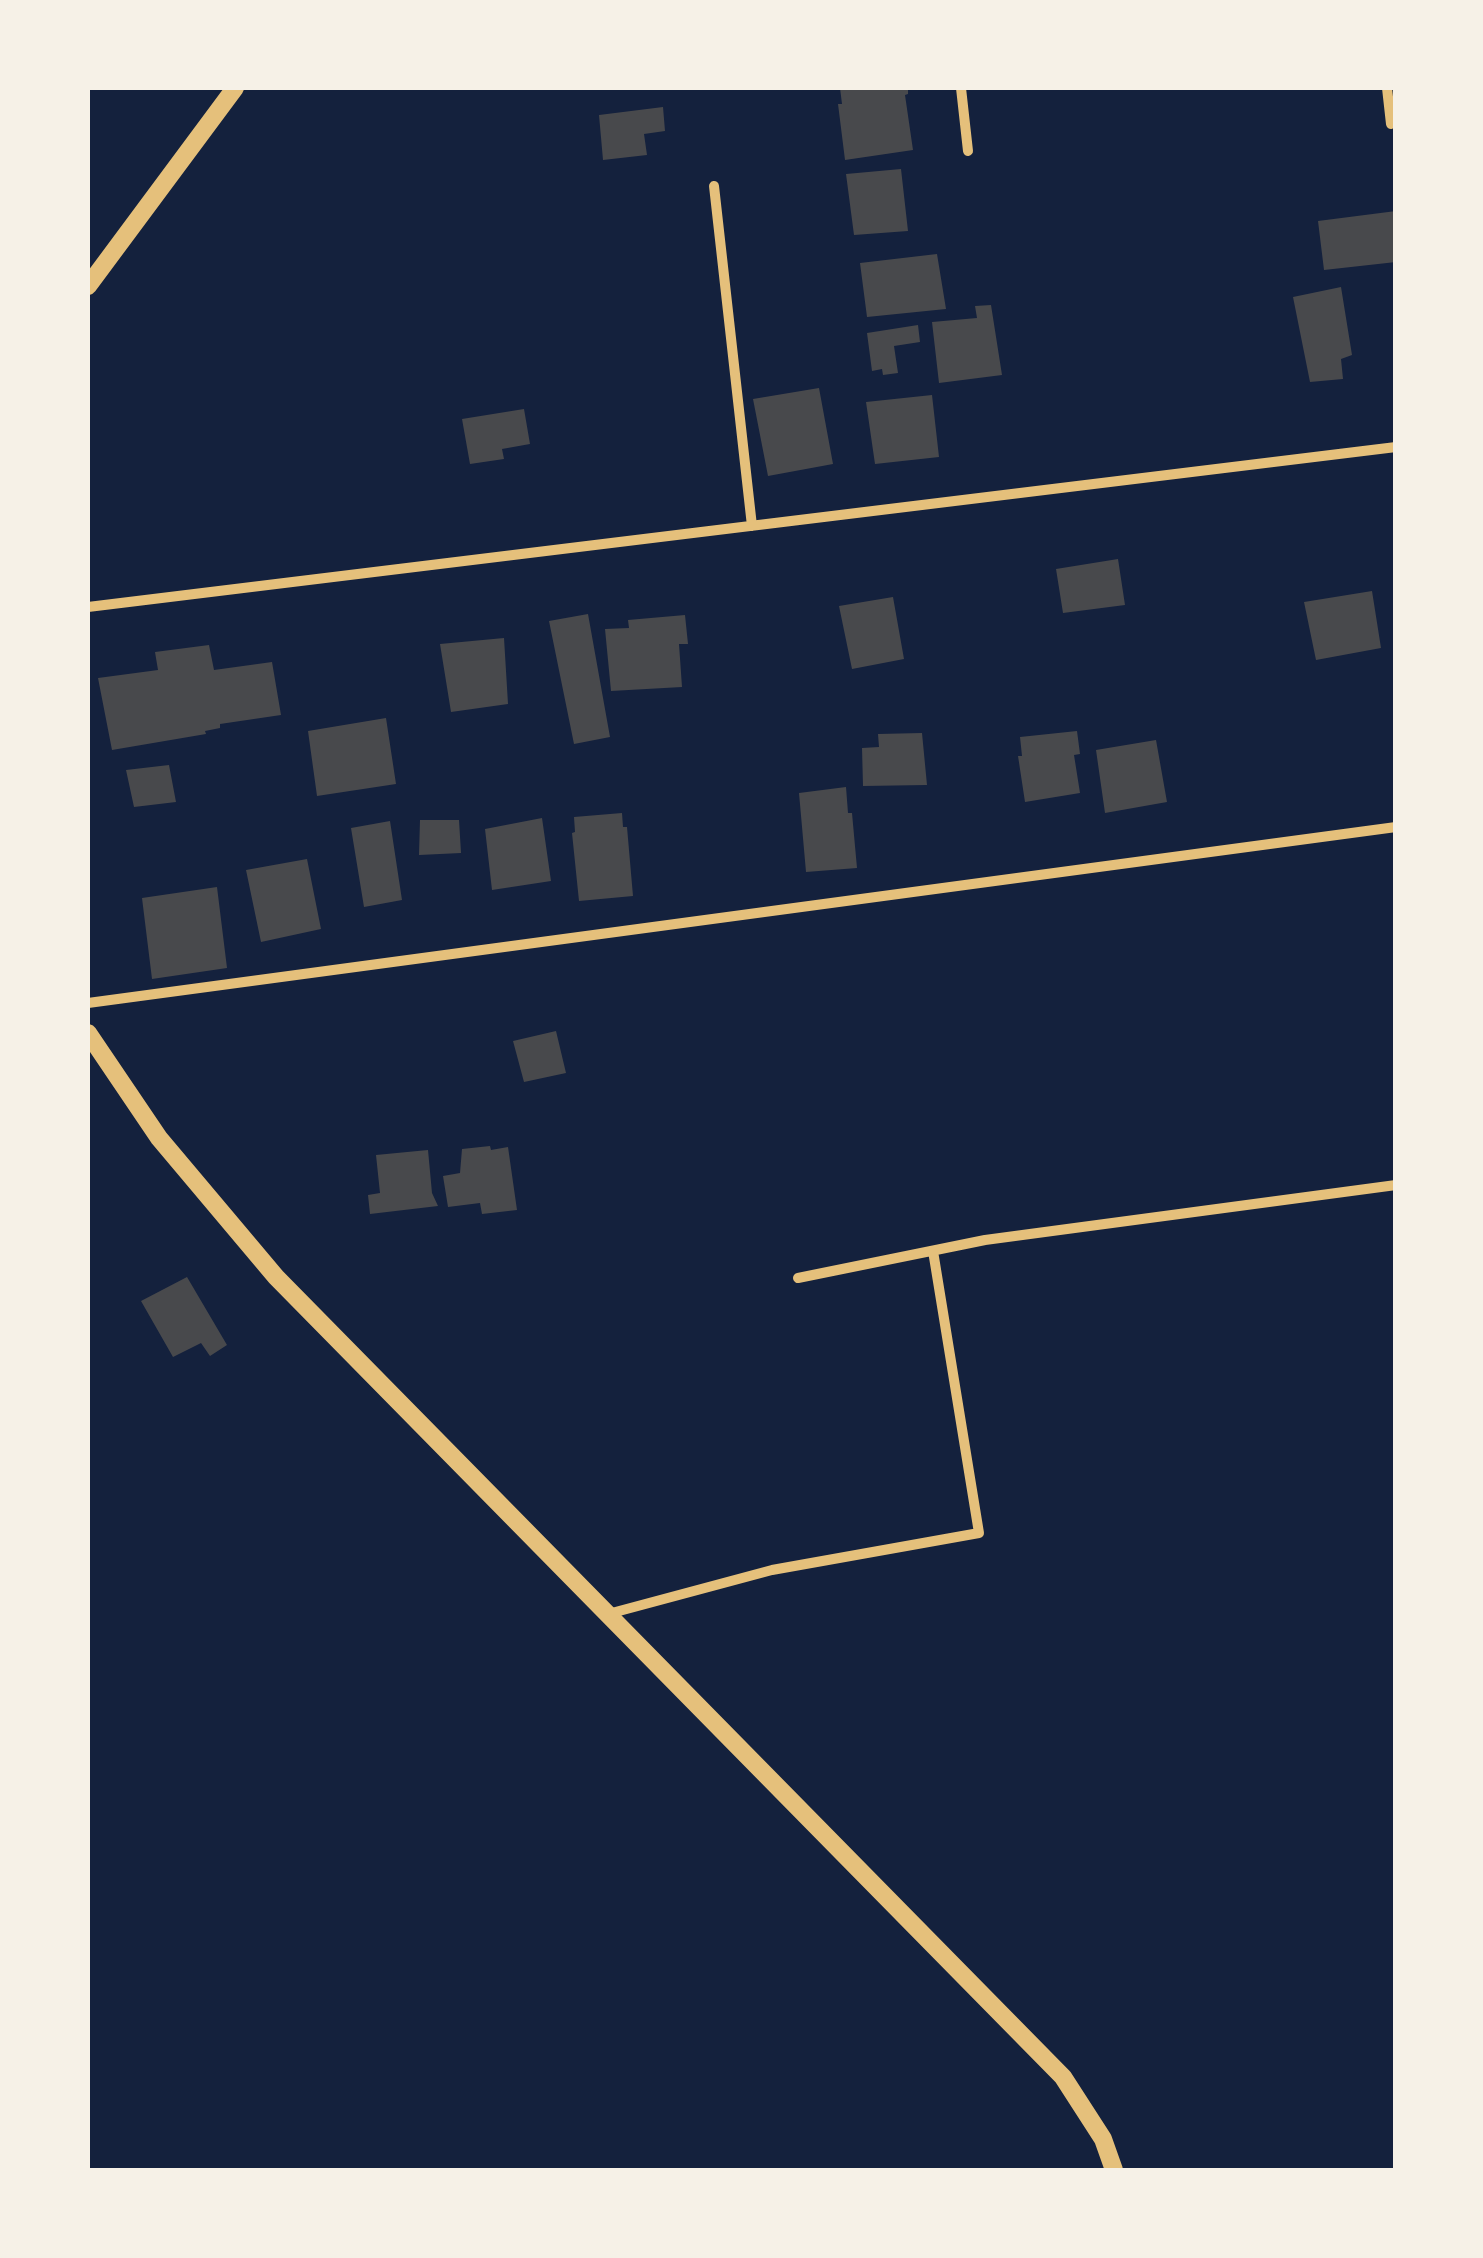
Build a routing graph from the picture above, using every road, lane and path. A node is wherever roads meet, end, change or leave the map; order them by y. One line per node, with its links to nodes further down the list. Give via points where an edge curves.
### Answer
1 (235, 88): 7 (street)
2 (960, 88): 5 (street)
3 (1387, 88): 4 (street)
4 (1391, 124)
5 (968, 151)
6 (714, 186): 9 (street)
7 (88, 286)
8 (1396, 447): 9 (street)
9 (752, 526): 10 (street)
10 (88, 607)
11 (1396, 828): 12 (street)
12 (88, 1003)
13 (88, 1033): 17 (street, via 159,1138 276,1277)
14 (1396, 1185): 15 (street)
15 (933, 1251): 16 (street); 17 (street, via 979,1533 772,1570)
16 (798, 1278)
17 (608, 1614): 18 (street, via 1062,2077 1103,2139)
18 (1114, 2170)

